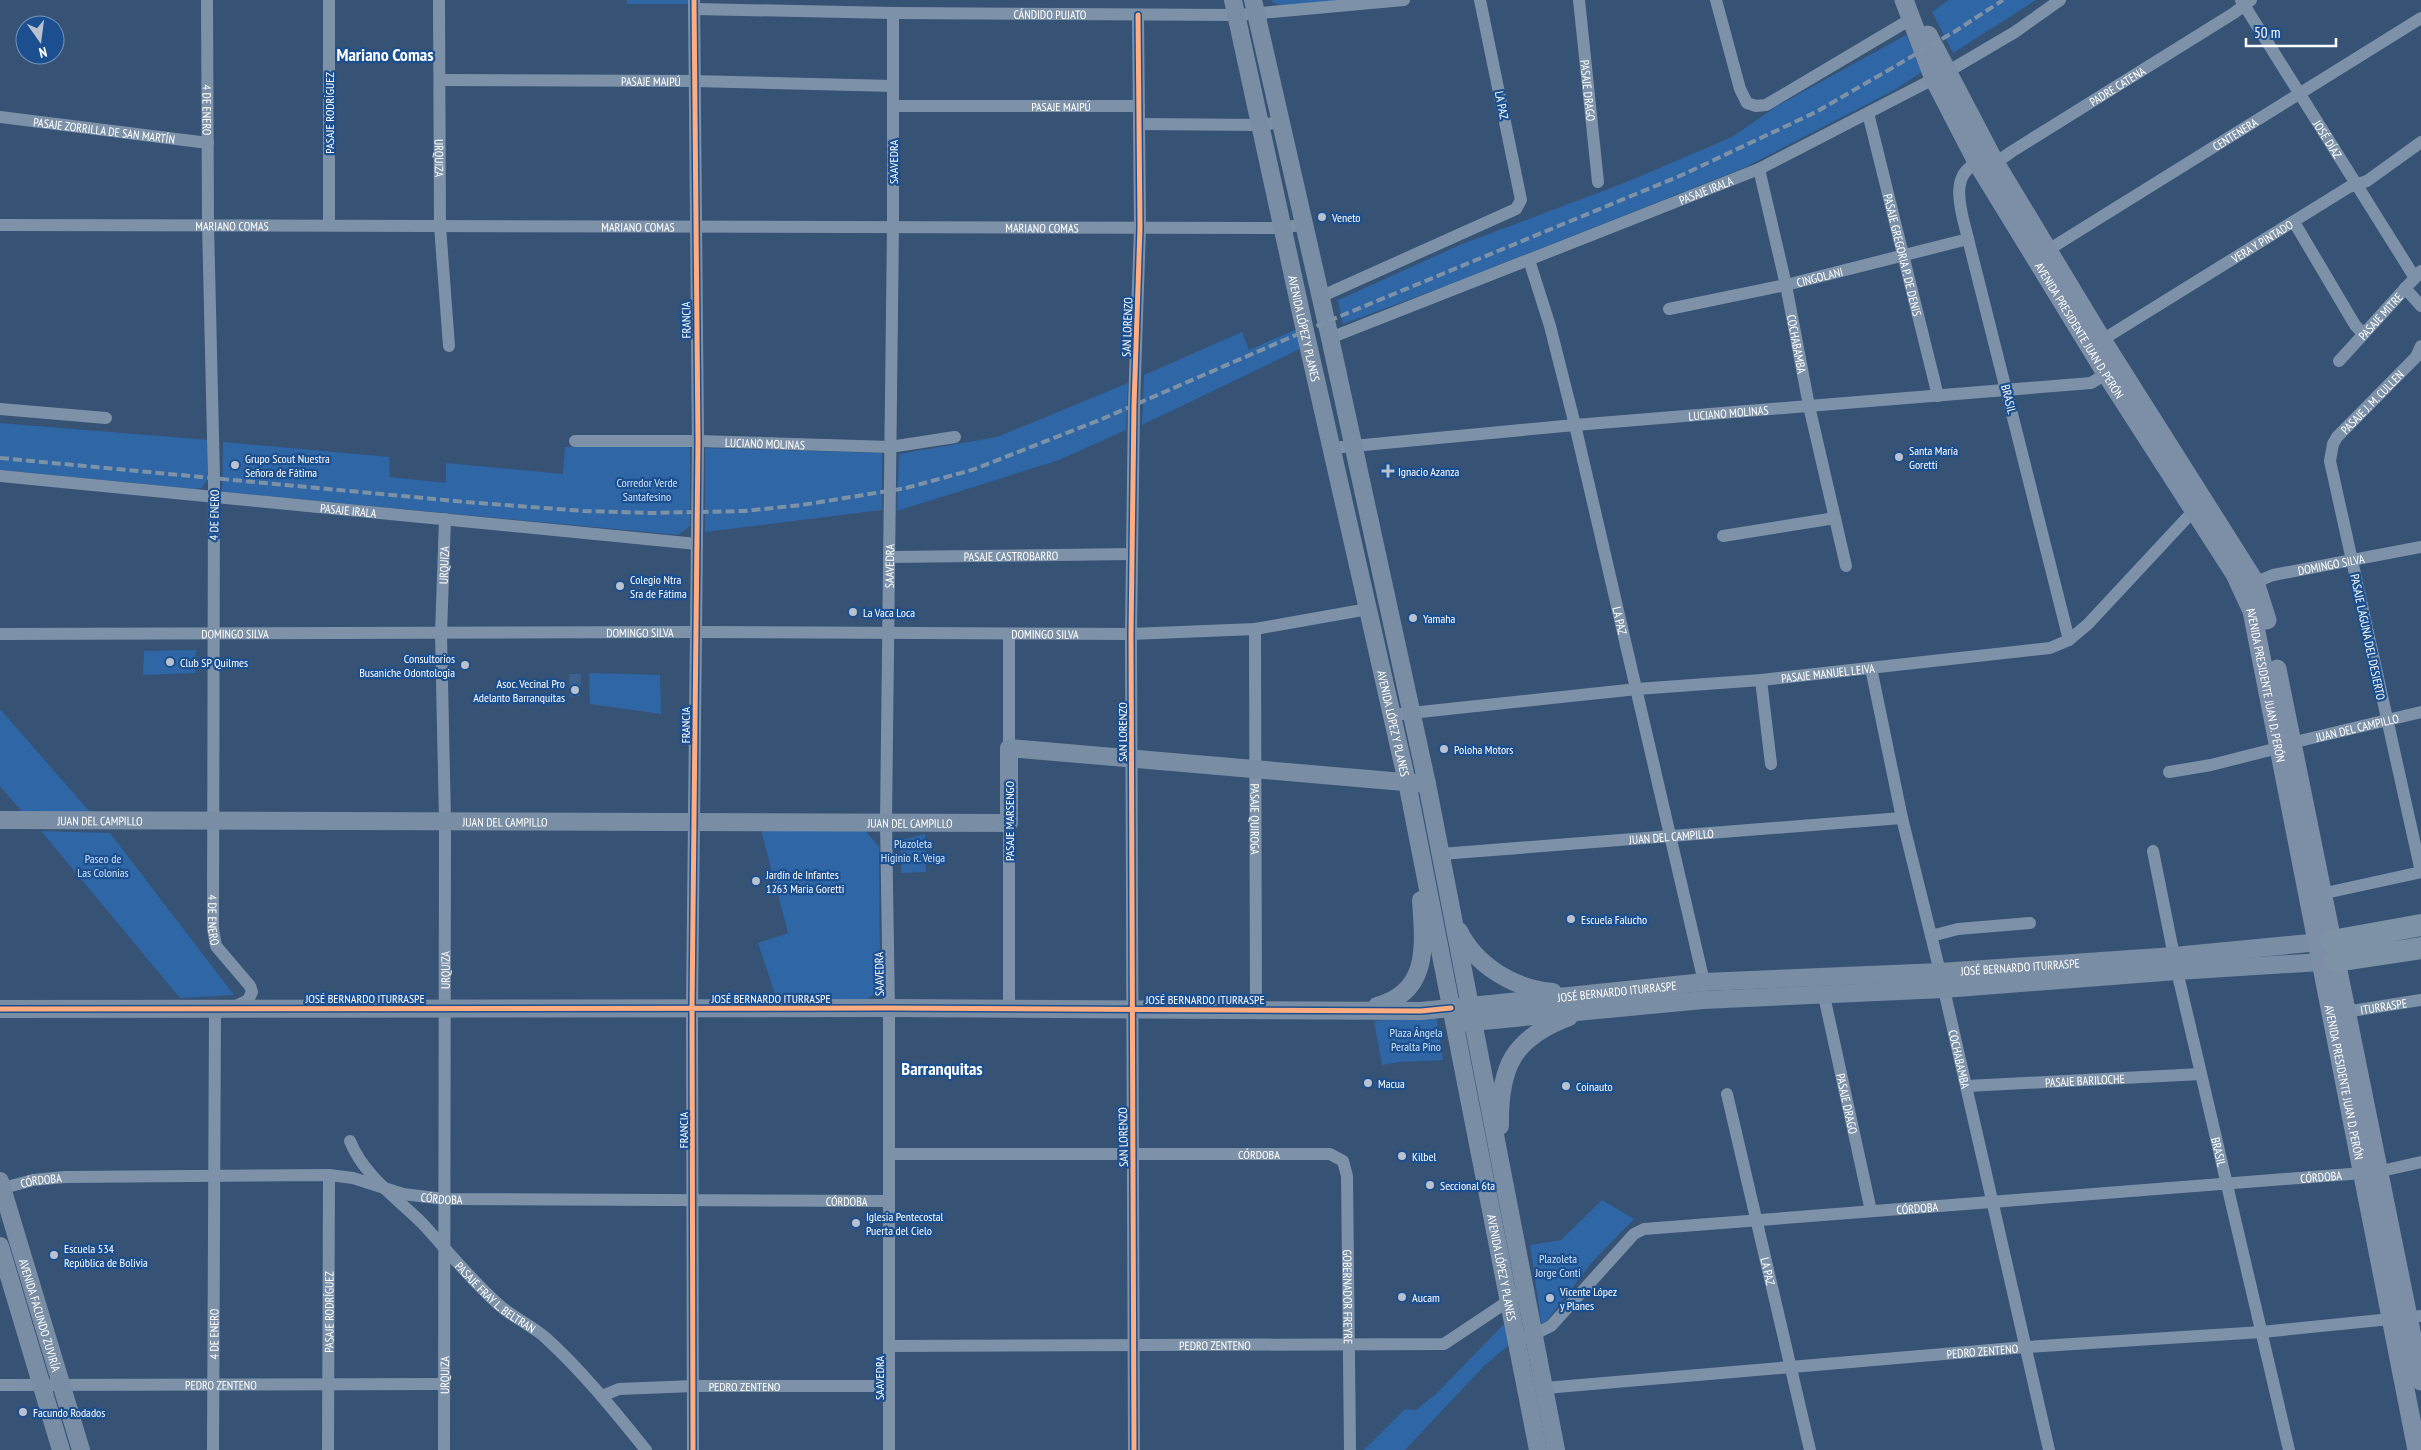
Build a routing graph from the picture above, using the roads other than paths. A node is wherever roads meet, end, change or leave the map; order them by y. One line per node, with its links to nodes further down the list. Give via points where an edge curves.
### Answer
1 (207, 0): 32 (street, 4 DE ENERO)
2 (329, 0): 41 (street, PASAJE RODRÍGUEZ)
3 (439, 0): 20 (street, URQUIZA)
4 (1404, 0): 13 (street, CÁNDIDO PUJATO)
5 (1480, 0): 54 (street, LA PAZ, via 1521,200 1516,209)
6 (1580, 0): 35 (street, PASAJE DRAGO)
7 (1716, 0): 18 (street, via 1740,89 1747,103 1756,106 1766,105)
8 (1904, 0): 18 (main road, AVENIDA PRESIDENTE JUAN D. PERÓN)
9 (1911, 0): 19 (main road, AVENIDA PRESIDENTE JUAN D. PERÓN)
10 (2060, 0): 19 (street, PASAJE IRALA, via 2015,32)
11 (2246, 2): 23 (street, JOSÉ DÍAZ); 33 (street, PADRE CATENA)
12 (694, 4): 15 (street, CÁNDIDO PUJATO); 21 (street, FRANCIA)
13 (1255, 7): 14 (street, CÁNDIDO PUJATO); 28 (main road, AVENIDA LÓPEZ Y PLANES)
14 (1235, 8): 16 (street, CÁNDIDO PUJATO); 30 (main road, AVENIDA LÓPEZ Y PLANES)
15 (893, 13): 16 (street, CÁNDIDO PUJATO); 22 (street, SAAVEDRA)
16 (1138, 15): 25 (street, SAN LORENZO)
17 (2421, 18): 23 (street, CENTENERA)
18 (1911, 19): 19 (main road, AVENIDA PRESIDENTE JUAN D. PERÓN)
19 (1940, 75): 26 (street, PASAJE IRALA); 33 (main road, AVENIDA PRESIDENTE JUAN D. PERÓN)
20 (440, 80): 21 (street, PASAJE MAIPÚ); 42 (street, URQUIZA)
21 (694, 81): 22 (street, PASAJE MAIPÚ); 43 (street, FRANCIA)
22 (893, 86): 24 (street, SAAVEDRA)
23 (2300, 94): 36 (street, JOSÉ DÍAZ); 48 (street, CENTENERA)
24 (892, 106): 25 (street, PASAJE MAIPÚ); 44 (street, SAAVEDRA)
25 (1139, 106): 29 (street, SAN LORENZO)
26 (1868, 113): 34 (street, PASAJE IRALA); 49 (street, PASAJE GREGORIA P. DE DENIS)
27 (0, 117): 32 (street, PASAJE ZORRILLA DE SAN MARTÍN)
28 (1281, 122): 30 (street); 39 (main road, AVENIDA LÓPEZ Y PLANES)
29 (1139, 124): 30 (street); 45 (street, SAN LORENZO)
30 (1261, 125): 46 (main road, AVENIDA LÓPEZ Y PLANES)
31 (2421, 142): 36 (street, VERA Y PINTADO)
32 (208, 143): 38 (street, 4 DE ENERO)
33 (1986, 163): 47 (street, BRASIL, via 1966,172 1960,182 1958,193); 48 (main road, AVENIDA PRESIDENTE JUAN D. PERÓN); 63 (main road, AVENIDA PRESIDENTE JUAN D. PERÓN)
34 (1759, 169): 50 (street, PASAJE IRALA); 52 (street, COCHABAMBA)
35 (1598, 182)
36 (2357, 185): 37 (street, VERA Y PINTADO); 51 (street, JOSÉ DÍAZ)
37 (2294, 222): 57 (street); 59 (street, VERA Y PINTADO)
38 (208, 224): 40 (street, MARIANO COMAS); 41 (street, MARIANO COMAS); 78 (street, 4 DE ENERO)
39 (1304, 224): 46 (street, MARIANO COMAS); 54 (main road, AVENIDA LÓPEZ Y PLANES)
40 (0, 225)
41 (329, 226): 42 (street, MARIANO COMAS)
42 (440, 226): 43 (street, MARIANO COMAS); 60 (street, URQUIZA)
43 (695, 226): 44 (street, MARIANO COMAS); 72 (street, FRANCIA)
44 (893, 226): 45 (street, MARIANO COMAS); 74 (street, SAAVEDRA)
45 (1140, 228): 46 (street, MARIANO COMAS); 85 (street, SAN LORENZO)
46 (1283, 228): 75 (main road, AVENIDA LÓPEZ Y PLANES)
47 (1968, 240): 49 (street, CINGOLANI); 64 (street, BRASIL)
48 (2048, 250): 59 (main road, AVENIDA PRESIDENTE JUAN D. PERÓN)
49 (1904, 255): 52 (street, CINGOLANI); 65 (street, PASAJE GREGORIA P. DE DENIS)
50 (1529, 260): 58 (street, PASAJE IRALA); 69 (street, LA PAZ, via 1550,326)
51 (2418, 274): 53 (street, PASAJE MITRE)
52 (1786, 286): 56 (street, CINGOLANI); 66 (street, COCHABAMBA)
53 (2405, 288): 55 (street); 57 (street, PASAJE MITRE)
54 (1320, 297): 58 (main road, AVENIDA LÓPEZ Y PLANES)
55 (2421, 306)
56 (1669, 309)
57 (2363, 334): 62 (street, PASAJE MITRE)
58 (1330, 338): 73 (main road, AVENIDA LÓPEZ Y PLANES)
59 (2102, 340): 63 (main road, AVENIDA PRESIDENTE JUAN D. PERÓN)
60 (449, 346)
61 (2419, 357): 76 (street, PASAJE J. M. CULLEN, via 2337,437)
62 (2339, 361)
63 (2113, 371): 64 (street, LUCIANO MOLINAS, via 2091,383); 79 (main road, AVENIDA PRESIDENTE JUAN D. PERÓN)
64 (2007, 391): 65 (street, LUCIANO MOLINAS); 99 (street, BRASIL)
65 (1938, 396): 66 (street, LUCIANO MOLINAS)
66 (1809, 406): 69 (street, LUCIANO MOLINAS); 80 (street, COCHABAMBA)
67 (0, 409): 68 (street)
68 (106, 418)
69 (1575, 425): 73 (street, LUCIANO MOLINAS); 102 (street, LA PAZ)
70 (955, 437): 74 (street, LUCIANO MOLINAS)
71 (575, 441): 72 (street, LUCIANO MOLINAS)
72 (698, 441): 74 (street, LUCIANO MOLINAS); 83 (street, FRANCIA)
73 (1353, 446): 75 (street, LUCIANO MOLINAS); 103 (main road, AVENIDA LÓPEZ Y PLANES)
74 (890, 447): 86 (street, SAAVEDRA)
75 (1332, 448): 90 (main road, AVENIDA LÓPEZ Y PLANES)
76 (2330, 460): 87 (street, PASAJE LAGUNA DEL DESIERTO)
77 (0, 476): 78 (street, PASAJE IRALA)
78 (214, 496): 81 (street, PASAJE IRALA); 95 (street, 4 DE ENERO)
79 (2198, 506): 89 (main road, AVENIDA PRESIDENTE JUAN D. PERÓN); 99 (street, PASAJE MANUEL LEIVA, via 2088,624)
80 (1835, 518): 82 (street); 88 (street, COCHABAMBA)
81 (445, 519): 83 (street, PASAJE IRALA); 96 (street, URQUIZA)
82 (1723, 536)
83 (697, 544): 92 (street, FRANCIA)
84 (2421, 547): 87 (street, DOMINGO SILVA)
85 (1132, 554): 86 (street, PASAJE CASTROBARRO); 97 (street, SAN LORENZO)
86 (890, 557): 93 (street, SAAVEDRA)
87 (2351, 560): 89 (street, DOMINGO SILVA, via 2273,575); 106 (street, PASAJE LAGUNA DEL DESIERTO)
88 (1846, 566)
89 (2249, 585): 107 (main road, AVENIDA PRESIDENTE JUAN D. PERÓN, via 2269,628)
90 (1368, 609): 91 (street, DOMINGO SILVA); 105 (main road, AVENIDA LÓPEZ Y PLANES)
91 (1255, 629): 97 (street, DOMINGO SILVA); 111 (street, PASAJE QUIROGA)
92 (695, 632): 93 (street, DOMINGO SILVA); 96 (street, DOMINGO SILVA); 120 (street, FRANCIA)
93 (888, 633): 98 (street, DOMINGO SILVA); 119 (street, SAAVEDRA)
94 (0, 634): 95 (street, DOMINGO SILVA)
95 (212, 634): 96 (street, DOMINGO SILVA); 118 (street, 4 DE ENERO)
96 (441, 634): 117 (street, URQUIZA)
97 (1131, 634): 98 (street, DOMINGO SILVA); 109 (street, SAN LORENZO)
98 (1009, 635): 108 (street, PASAJE MARSENGO)
99 (2069, 640): 100 (street, PASAJE MANUEL LEIVA, via 2050,648)
100 (1871, 668): 101 (street, PASAJE MANUEL LEIVA); 115 (street, COCHABAMBA)
101 (1761, 680): 102 (street, PASAJE MANUEL LEIVA); 110 (street)
102 (1637, 688): 103 (street, PASAJE MANUEL LEIVA); 123 (street, LA PAZ)
103 (1410, 712): 105 (street, PASAJE MANUEL LEIVA); 114 (main road, AVENIDA LÓPEZ Y PLANES)
104 (2421, 712): 106 (street, JUAN DEL CAMPILLO)
105 (1392, 715): 113 (main road, AVENIDA LÓPEZ Y PLANES)
106 (2386, 719): 107 (street, JUAN DEL CAMPILLO); 126 (street, PASAJE LAGUNA DEL DESIERTO)
107 (2285, 745): 112 (street, JUAN DEL CAMPILLO, via 2211,765); 127 (main road, AVENIDA PRESIDENTE JUAN D. PERÓN); 133 (main road, AVENIDA PRESIDENTE JUAN D. PERÓN)
108 (1009, 748): 109 (main road); 121 (main road, PASAJE MARSENGO)
109 (1132, 759): 111 (main road); 148 (street, SAN LORENZO)
110 (1771, 764)
111 (1254, 770): 113 (main road); 146 (street, PASAJE QUIROGA)
112 (2169, 772)
113 (1407, 782): 114 (main road); 122 (main road, AVENIDA LÓPEZ Y PLANES)
114 (1427, 784): 125 (main road, AVENIDA LÓPEZ Y PLANES)
115 (1902, 818): 123 (street, JUAN DEL CAMPILLO); 131 (street, COCHABAMBA)
116 (0, 820): 118 (main road, JUAN DEL CAMPILLO)
117 (445, 821): 118 (main road, JUAN DEL CAMPILLO); 120 (main road, JUAN DEL CAMPILLO); 142 (street, URQUIZA)
118 (212, 822): 141 (street, 4 DE ENERO, via 213,939 252,992 248,1000)
119 (886, 822): 120 (main road, JUAN DEL CAMPILLO); 121 (main road, JUAN DEL CAMPILLO); 144 (street, SAAVEDRA)
120 (695, 823): 143 (street, FRANCIA)
121 (1009, 823): 145 (street, PASAJE MARSENGO)
122 (1416, 824): 149 (main road, via 1423,935 1420,966 1414,982 1399,998); 152 (main road, AVENIDA LÓPEZ Y PLANES)
123 (1670, 835): 125 (street, JUAN DEL CAMPILLO); 136 (street, LA PAZ)
124 (2153, 851): 134 (street, BRASIL)
125 (1441, 854): 128 (main road, AVENIDA LÓPEZ Y PLANES)
126 (2421, 872): 127 (street)
127 (2321, 894): 133 (main road, AVENIDA PRESIDENTE JUAN D. PERÓN)
128 (1452, 918): 139 (main road, via 1472,951 1508,979 1540,991); 151 (main road, AVENIDA LÓPEZ Y PLANES)
129 (2030, 923): 131 (street, via 1958,929)
130 (2421, 925): 133 (highway)
131 (1931, 936): 135 (street, COCHABAMBA)
132 (2421, 948): 133 (highway)
133 (2327, 952): 134 (main road, JOSÉ BERNARDO ITURRASPE); 150 (main road, AVENIDA PRESIDENTE JUAN D. PERÓN); 161 (main road, AVENIDA PRESIDENTE JUAN D. PERÓN)
134 (2176, 963): 135 (main road, JOSÉ BERNARDO ITURRASPE); 153 (street, BRASIL)
135 (1942, 981): 136 (main road, JOSÉ BERNARDO ITURRASPE); 137 (main road, JOSÉ BERNARDO ITURRASPE); 154 (street, COCHABAMBA)
136 (1704, 982): 139 (main road, JOSÉ BERNARDO ITURRASPE)
137 (1824, 996): 139 (main road, JOSÉ BERNARDO ITURRASPE); 172 (street, PASAJE DRAGO)
138 (2421, 1000): 150 (street, ITURRASPE)
139 (1600, 1001): 151 (main road, JOSÉ BERNARDO ITURRASPE); 162 (main road, via 1539,1031 1520,1046 1510,1060 1500,1110)
140 (215, 1007): 141 (main road, JOSÉ BERNARDO ITURRASPE); 147 (main road, JOSÉ BERNARDO ITURRASPE); 163 (street, 4 DE ENERO)
141 (234, 1007): 142 (main road, JOSÉ BERNARDO ITURRASPE)
142 (444, 1008): 143 (main road, JOSÉ BERNARDO ITURRASPE); 168 (street, URQUIZA)
143 (692, 1008): 144 (main road, JOSÉ BERNARDO ITURRASPE); 169 (street, FRANCIA)
144 (889, 1008): 145 (main road, JOSÉ BERNARDO ITURRASPE); 157 (street, SAAVEDRA)
145 (1009, 1008): 148 (main road, JOSÉ BERNARDO ITURRASPE)
146 (1256, 1008): 148 (main road, JOSÉ BERNARDO ITURRASPE); 149 (main road, JOSÉ BERNARDO ITURRASPE)
147 (0, 1009)
148 (1132, 1010): 158 (street, SAN LORENZO)
149 (1362, 1010): 152 (main road, JOSÉ BERNARDO ITURRASPE, via 1421,1011)
150 (2345, 1012): 161 (main road, AVENIDA PRESIDENTE JUAN D. PERÓN)
151 (1471, 1014): 152 (main road, JOSÉ BERNARDO ITURRASPE); 162 (main road, AVENIDA LÓPEZ Y PLANES)
152 (1452, 1016): 177 (main road, AVENIDA LÓPEZ Y PLANES)
153 (2202, 1074): 154 (street, PASAJE BARILOCHE); 165 (street, BRASIL)
154 (1967, 1086): 171 (street, COCHABAMBA)
155 (1727, 1094): 173 (street, LA PAZ)
156 (350, 1141): 167 (street, PASAJE FRAY L. BELTRAN, via 361,1164)
157 (889, 1154): 158 (street, CÓRDOBA); 170 (street, SAAVEDRA)
158 (1134, 1154): 159 (street, CÓRDOBA); 183 (street, SAN LORENZO)
159 (1330, 1154): 182 (street, GOBERNADOR FREYRE, via 1343,1161 1347,1170)
160 (2421, 1162): 161 (street, CÓRDOBA)
161 (2370, 1173): 165 (street, CÓRDOBA); 178 (main road, AVENIDA PRESIDENTE JUAN D. PERÓN)
162 (1503, 1174): 176 (main road, AVENIDA LÓPEZ Y PLANES)
163 (213, 1175): 164 (street, CÓRDOBA); 166 (street, CÓRDOBA, via 64,1177); 189 (street, 4 DE ENERO)
164 (329, 1175): 167 (street, CÓRDOBA); 190 (street, PASAJE RODRÍGUEZ)
165 (2228, 1184): 171 (street, CÓRDOBA); 179 (street, BRASIL)
166 (1, 1186): 193 (main road, AVENIDA FACUNDO ZUVIRÍA)
167 (385, 1187): 168 (street, CÓRDOBA, via 404,1194); 175 (street, PASAJE FRAY L. BELTRAN)
168 (444, 1199): 169 (street, CÓRDOBA); 175 (street, URQUIZA)
169 (693, 1200): 170 (street, CÓRDOBA); 194 (street, FRANCIA)
170 (890, 1201): 184 (street, SAAVEDRA)
171 (1992, 1202): 172 (street, CÓRDOBA); 185 (street, COCHABAMBA)
172 (1871, 1211): 173 (street, CÓRDOBA)
173 (1757, 1220): 180 (street, CÓRDOBA, via 1644,1229 1634,1234 1551,1326); 186 (street, LA PAZ)
174 (0, 1246): 188 (main road, AVENIDA FACUNDO ZUVIRÍA)
175 (444, 1250): 191 (street, URQUIZA); 197 (street, PASAJE FRAY L. BELTRAN, via 498,1304 549,1341)
176 (1525, 1290): 177 (street, PEDRO ZENTENO); 180 (main road, AVENIDA LÓPEZ Y PLANES)
177 (1509, 1302): 181 (main road, AVENIDA LÓPEZ Y PLANES); 182 (street, PEDRO ZENTENO, via 1444,1344)
178 (2407, 1318): 179 (street, PEDRO ZENTENO); 187 (main road, AVENIDA PRESIDENTE JUAN D. PERÓN); 213 (main road, AVENIDA PRESIDENTE JUAN D. PERÓN)
179 (2262, 1332): 185 (street, PEDRO ZENTENO); 212 (street, BRASIL)
180 (1534, 1335): 181 (street, CÓRDOBA); 196 (main road, AVENIDA LÓPEZ Y PLANES)
181 (1517, 1342): 208 (main road, AVENIDA LÓPEZ Y PLANES)
182 (1349, 1344): 183 (street, PEDRO ZENTENO); 207 (street, GOBERNADOR FREYRE)
183 (1135, 1345): 184 (street, PEDRO ZENTENO); 206 (street, SAN LORENZO)
184 (889, 1346): 195 (street, SAAVEDRA)
185 (2026, 1347): 186 (street, PEDRO ZENTENO); 211 (street, COCHABAMBA)
186 (1792, 1367): 196 (street, PEDRO ZENTENO); 210 (street, LA PAZ)
187 (2421, 1381)
188 (42, 1384): 192 (street, PEDRO ZENTENO); 193 (street, PEDRO ZENTENO); 198 (main road, AVENIDA FACUNDO ZUVIRÍA)
189 (214, 1384): 190 (street, PEDRO ZENTENO); 193 (street, PEDRO ZENTENO); 200 (street, 4 DE ENERO)
190 (329, 1384): 191 (street, PEDRO ZENTENO); 201 (street, PASAJE RODRÍGUEZ)
191 (443, 1384): 202 (street, URQUIZA)
192 (0, 1385)
193 (61, 1385): 199 (main road, AVENIDA FACUNDO ZUVIRÍA)
194 (693, 1386): 195 (street, PEDRO ZENTENO); 197 (street, PEDRO ZENTENO, via 619,1389); 204 (street, FRANCIA)
195 (889, 1386): 205 (street, SAAVEDRA)
196 (1545, 1388): 209 (main road, AVENIDA LÓPEZ Y PLANES)
197 (602, 1396): 203 (street, PASAJE FRAY L. BELTRAN)
198 (61, 1450)
199 (81, 1450)
200 (213, 1450)
201 (328, 1450)
202 (444, 1450)
203 (646, 1450)
204 (694, 1450)
205 (890, 1450)
206 (1134, 1450)
207 (1350, 1450)
208 (1538, 1450)
209 (1556, 1450)
210 (1810, 1450)
211 (2049, 1450)
212 (2289, 1450)
213 (2418, 1450)

